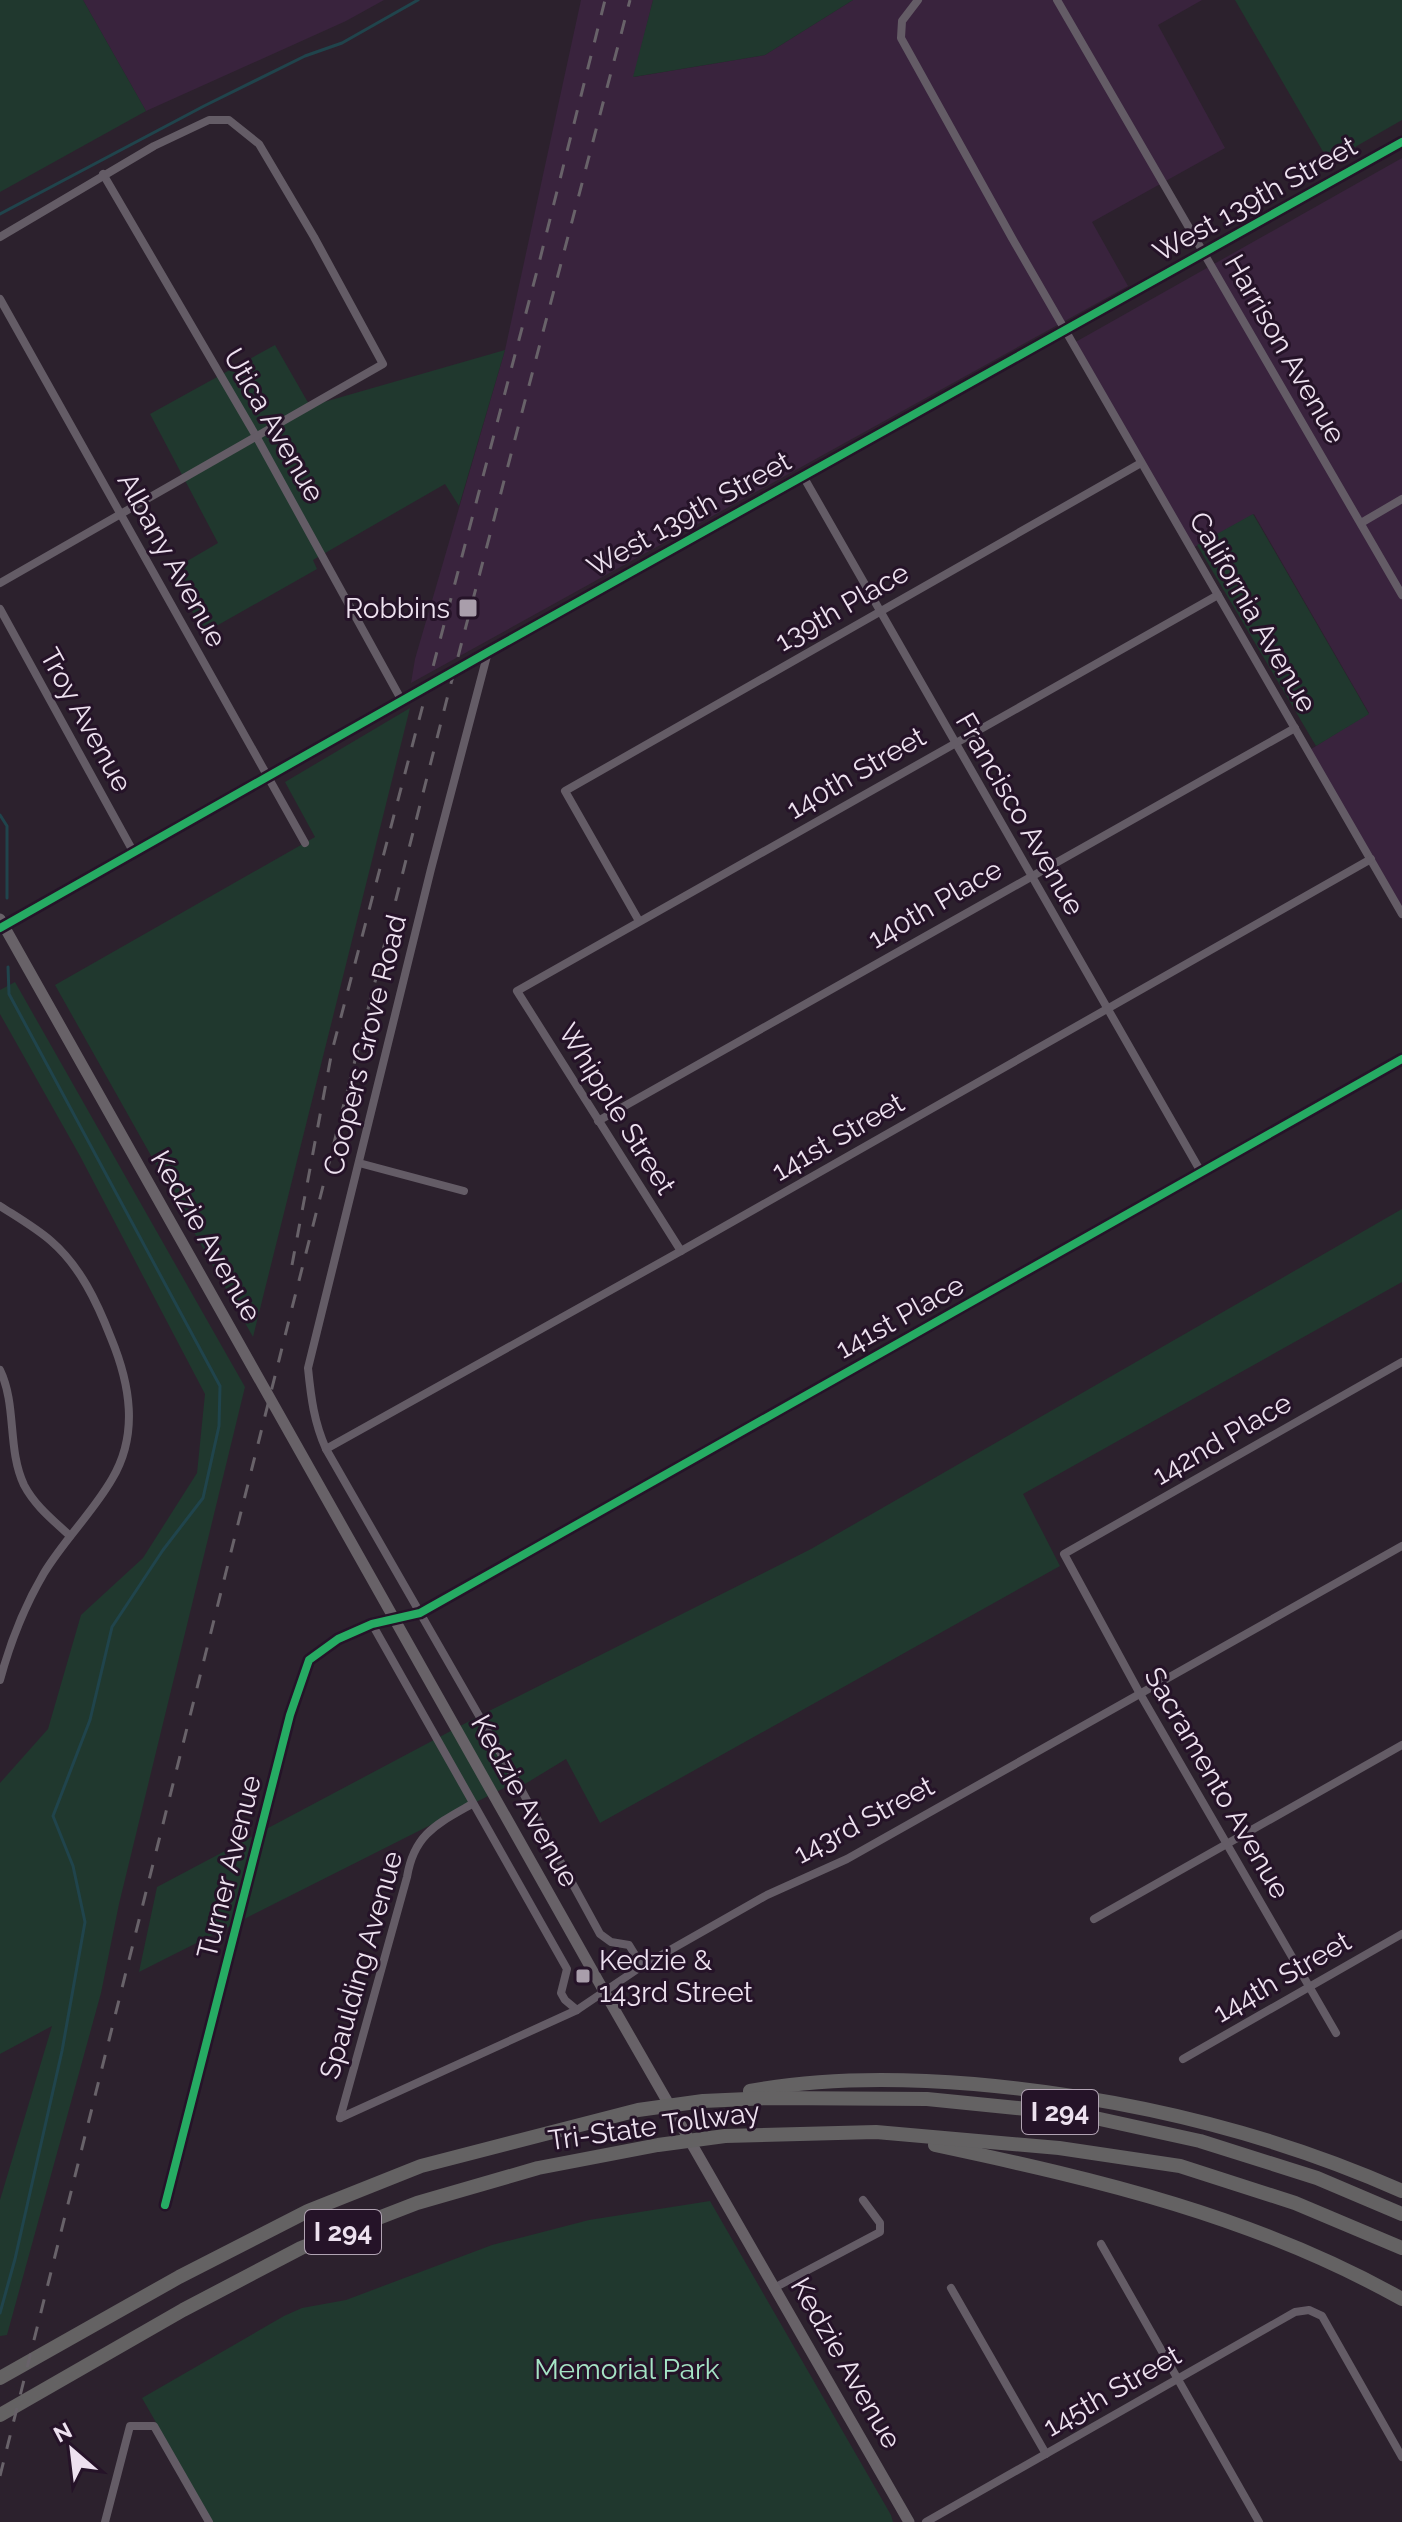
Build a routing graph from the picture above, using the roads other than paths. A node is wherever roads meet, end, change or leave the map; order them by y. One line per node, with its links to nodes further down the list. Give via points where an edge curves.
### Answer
1 (918, 0): 8 (street, California Avenue, via 902,21 901,38)
2 (1057, 0): 6 (street, Harrison Avenue)
3 (1402, 142): 6 (street, West 139th Street)
4 (103, 174): 5 (street); 9 (street, Utica Avenue); 9 (street, via 209,120 229,120 259,144 314,237 383,364)
5 (0, 237)
6 (1204, 254): 8 (street, West 139th Street); 14 (street, Harrison Avenue)
7 (0, 299): 13 (street, Albany Avenue)
8 (1065, 332): 10 (street, California Avenue); 11 (street, West 139th Street)
9 (256, 436): 13 (street); 21 (street, Utica Avenue)
10 (1141, 463): 16 (street, California Avenue); 19 (street, 139th Place)
11 (803, 476): 19 (street, Francisco Avenue); 20 (street, West 139th Street)
12 (1402, 499): 14 (street)
13 (120, 514): 15 (street); 24 (street, Albany Avenue)
14 (1361, 523): 17 (street, Harrison Avenue)
15 (0, 583)
16 (1218, 595): 22 (street, California Avenue); 23 (street, 140th Street)
17 (1402, 595)
18 (0, 609): 26 (street, Troy Avenue)
19 (879, 612): 23 (street, Francisco Avenue); 30 (street, 139th Place, via 565,791)
20 (488, 652): 21 (street, West 139th Street); 36 (street, Coopers Grove Road)
21 (402, 701): 24 (street, West 139th Street)
22 (1295, 728): 27 (street, California Avenue); 28 (street, 140th Place)
23 (954, 742): 28 (street, Francisco Avenue); 30 (street, 140th Street)
24 (268, 777): 25 (street, Albany Avenue); 26 (street, West 139th Street)
25 (305, 843)
26 (134, 853): 31 (street, West 139th Street)
27 (1371, 859): 29 (street, California Avenue); 33 (street, 141st Street)
28 (1030, 876): 33 (street, Francisco Avenue); 35 (street, 140th Place)
29 (1402, 914)
30 (639, 921): 32 (street, 140th Street)
31 (1, 924): 60 (main road, Kedzie Avenue)
32 (517, 991): 35 (street, Whipple Street)
33 (1107, 1010): 37 (street, Francisco Avenue); 40 (street, 141st Street)
34 (1402, 1059): 37 (street, 141st Place)
35 (598, 1121): 40 (street, Whipple Street)
36 (359, 1163): 38 (street); 43 (street, Coopers Grove Road, via 308,1368 316,1427)
37 (1201, 1172): 47 (street, 141st Place)
38 (464, 1191)
39 (0, 1206): 44 (street, via 73,1263 98,1305 124,1369 130,1409 126,1445 113,1478)
40 (681, 1251): 43 (street, 141st Street)
41 (1402, 1362): 46 (street, 142nd Place)
42 (0, 1370): 44 (street, via 23,1483 36,1504)
43 (326, 1449): 47 (street, Coopers Grove Road)
44 (70, 1536): 50 (street, via 44,1573)
45 (1402, 1546): 52 (street, 143rd Street)
46 (1064, 1554): 52 (street, Sacramento Avenue)
47 (420, 1613): 48 (street, Turner Avenue); 58 (street, Coopers Grove Road, via 600,1934 629,1945)
48 (372, 1624): 54 (street); 69 (street, Turner Avenue, via 309,1660 290,1715)
49 (0, 1636): 50 (street)
50 (11, 1640): 51 (street)
51 (0, 1680)
52 (1139, 1692): 55 (street, Sacramento Avenue); 58 (street, 143rd Street, via 847,1859 767,1895)
53 (1402, 1745): 55 (street)
54 (472, 1804): 61 (street, via 567,1969 561,1993); 65 (street, Spaulding Avenue, via 426,1833 410,1859)
55 (1225, 1844): 56 (street); 59 (street, Sacramento Avenue)
56 (1094, 1919)
57 (1402, 1934): 59 (street, 144th Street)
58 (642, 1966): 60 (street, 143rd Street)
59 (1310, 1987): 62 (street, Sacramento Avenue); 63 (street, 144th Street)
60 (605, 1993): 61 (street, 143rd Street); 73 (main road, Kedzie Avenue)
61 (577, 2010): 65 (street, 143rd Street)
62 (1336, 2033)
63 (1183, 2059)
64 (703, 2101): 67 (highway, via 847,2080 1060,2093 1252,2135); 70 (highway, Tri-State Tollway / I 294, via 927,2099 1077,2114 1200,2141 1317,2178); 76 (highway, Tri-State Tollway / I 294, via 638,2110 421,2166 322,2205 179,2277)
65 (340, 2118)
66 (876, 2132): 72 (highway, Tri-State Tollway / I 294, via 1059,2148 1180,2166 1295,2203); 75 (highway, via 1152,2196 1291,2246); 78 (highway, Tri-State Tollway / I 294, via 725,2136 658,2145 538,2168 417,2203 301,2248)
67 (1402, 2191)
68 (863, 2200): 73 (street, via 880,2223 880,2232)
69 (165, 2205)
70 (1402, 2214)
71 (1101, 2244): 77 (street)
72 (1402, 2248)
73 (774, 2288): 83 (main road, Kedzie Avenue)
74 (951, 2288): 79 (street)
75 (1402, 2299)
76 (0, 2378)
77 (1178, 2379): 79 (street, 145th Street); 80 (street, 145th Street, via 1295,2312 1309,2310 1322,2316); 85 (street)
78 (0, 2415)
79 (1046, 2454): 84 (street, 145th Street)
80 (1402, 2457)
81 (105, 2522): 82 (street, via 130,2426 154,2426)
82 (209, 2522)
83 (909, 2522)
84 (926, 2522)
85 (1259, 2522)

